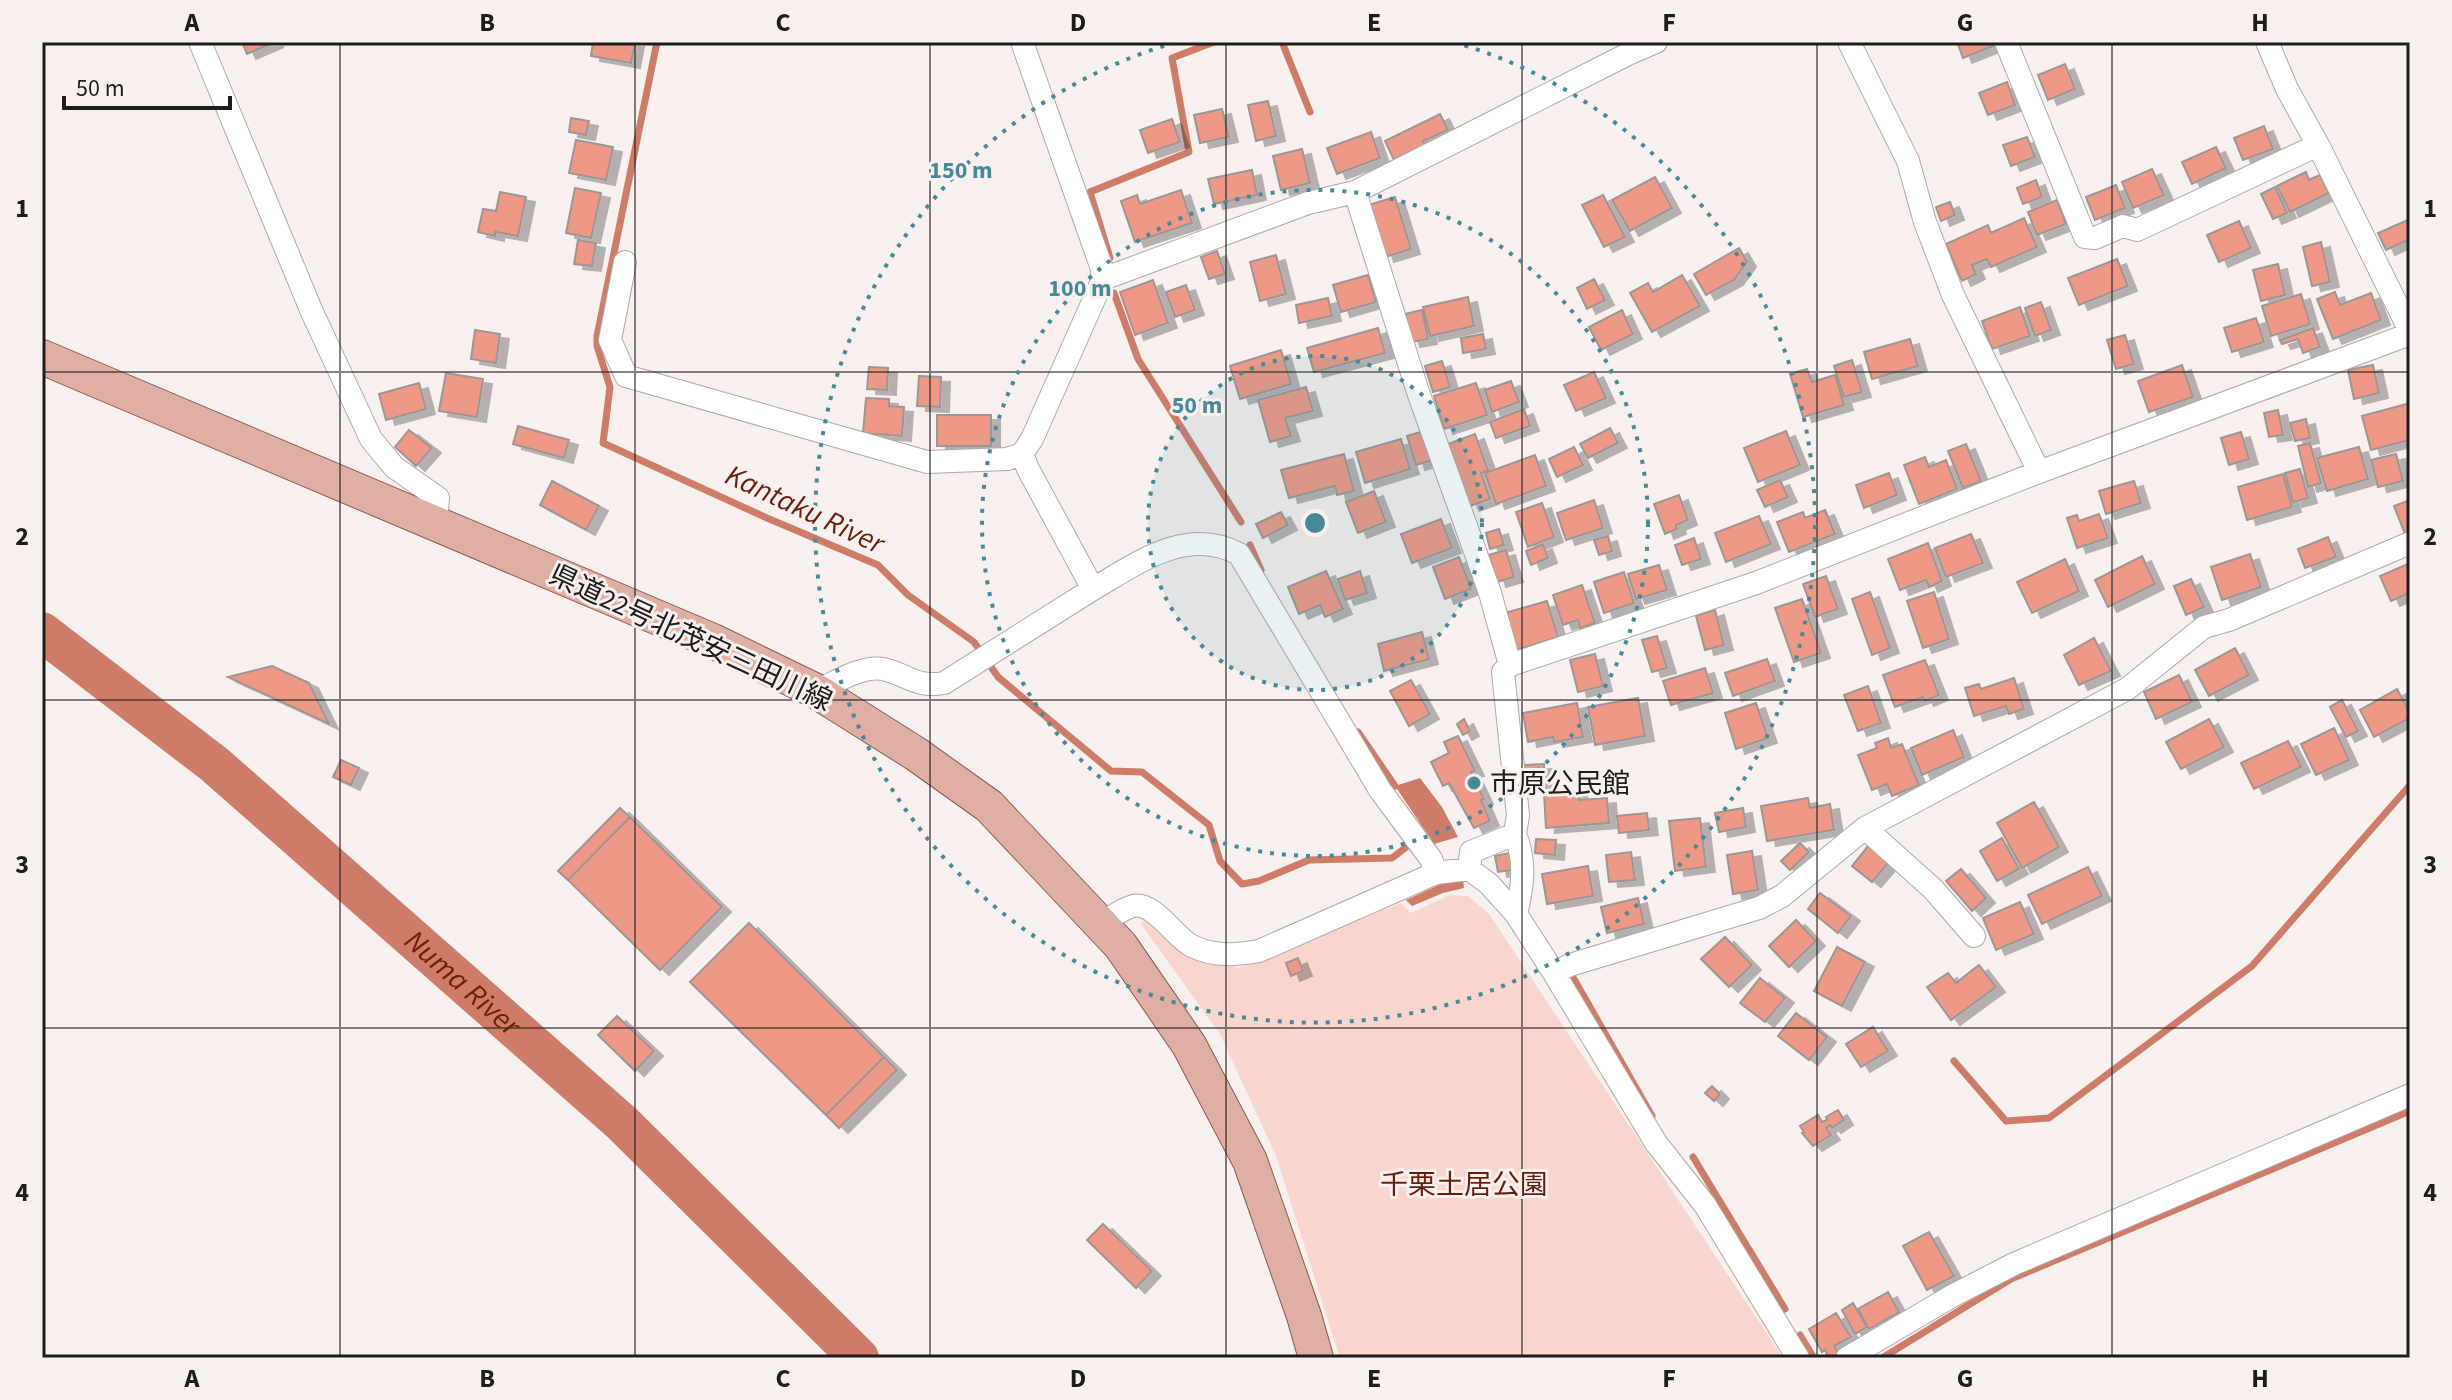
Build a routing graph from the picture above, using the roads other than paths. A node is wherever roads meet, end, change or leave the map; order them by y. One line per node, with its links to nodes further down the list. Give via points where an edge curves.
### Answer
1 (200, 42): 16 (street, via 371,439 394,467 438,498)
2 (1022, 42): 11 (street)
3 (1656, 42): 7 (street)
4 (1849, 42): 15 (street, via 1908,161 1953,295)
5 (2006, 42): 8 (street, via 2085,237 2123,226 2137,230)
6 (2267, 42): 8 (street)
7 (1626, 48): 9 (street)
8 (2318, 145): 12 (street)
9 (1355, 192): 11 (street, via 1308,203); 19 (street)
10 (625, 262): 14 (street, via 610,340 626,376 927,462)
11 (1103, 279): 14 (street)
12 (2410, 333): 15 (street)
13 (42, 357): 16 (main road, 県道22号北茂安三田川線)
14 (1022, 454): 18 (street)
15 (2039, 472): 19 (street, via 1756,583)
16 (436, 524): 20 (main road, 県道22号北茂安三田川線, via 713,641)
17 (2410, 543): 21 (street, via 2204,627 2127,689)
18 (1093, 589): 20 (street, via 944,683 927,686 882,669 867,669); 24 (street, via 1157,551 1185,544 1226,547 1239,554 1380,790)
19 (1510, 665): 22 (street, via 1503,672 1518,815)
20 (816, 691): 26 (main road, 県道22号北茂安三田川線, via 989,806)
21 (1865, 828): 27 (street, via 1933,889); 28 (street, via 1782,896 1759,908)
22 (1515, 834): 23 (street, via 1471,852); 25 (street, via 1523,886)
23 (1469, 869): 24 (street); 25 (street)
24 (1436, 873): 26 (street, via 1239,955 1189,945 1148,908 1134,906)
25 (1516, 914): 28 (street)
26 (1100, 924): 30 (main road, 県道22号北茂安三田川線, via 1189,1045 1250,1161)
27 (1974, 936)
28 (1554, 973): 31 (street, via 1656,1143 1705,1205)
29 (2410, 1095): 32 (street, via 2014,1264)
30 (1316, 1358)
31 (1798, 1358)
32 (1847, 1358)

